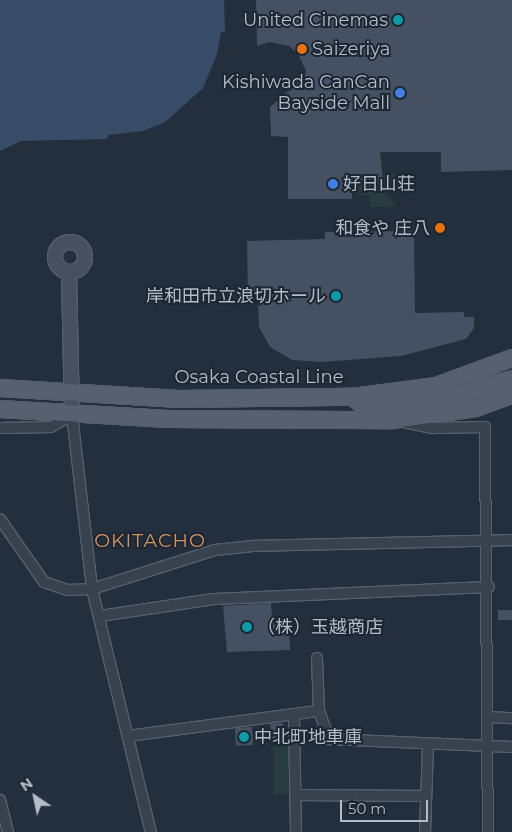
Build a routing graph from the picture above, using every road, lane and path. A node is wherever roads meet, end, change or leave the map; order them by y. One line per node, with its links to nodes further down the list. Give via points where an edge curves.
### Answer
1 (69, 272): 5 (street)
2 (512, 358): 7 (main road, Osaka Coastal Line, via 436,386)
3 (512, 379): 7 (main road, via 436,402 364,406)
4 (0, 388): 5 (main road, Osaka Coastal Line)
5 (71, 393): 7 (main road, Osaka Coastal Line, via 179,398); 9 (street)
6 (512, 395): 10 (main road, via 476,408)
7 (353, 397)
8 (0, 409): 9 (main road)
9 (72, 415): 10 (main road, via 265,422); 11 (street, via 51,427); 16 (street)
10 (393, 420): 13 (street, via 433,428 486,427)
11 (0, 428)
12 (0, 519): 16 (street, via 44,582 67,590)
13 (486, 539): 14 (street); 15 (street); 16 (street, via 215,550)
14 (512, 540)
15 (490, 587): 17 (street, via 214,598); 20 (street)
16 (92, 589): 17 (street)
17 (100, 616): 23 (street)
18 (317, 658): 19 (street)
19 (319, 711): 21 (street); 24 (street, via 329,739)
20 (490, 717): 22 (street); 25 (street)
21 (294, 718): 23 (street); 27 (street)
22 (512, 718)
23 (128, 736): 31 (street)
24 (428, 745): 25 (street); 28 (street)
25 (488, 746): 26 (street); 34 (street)
26 (512, 747)
27 (296, 794): 28 (street); 32 (street)
28 (426, 796): 33 (street)
29 (0, 800): 30 (street)
30 (8, 832)
31 (151, 832)
32 (296, 832)
33 (425, 832)
34 (488, 832)

